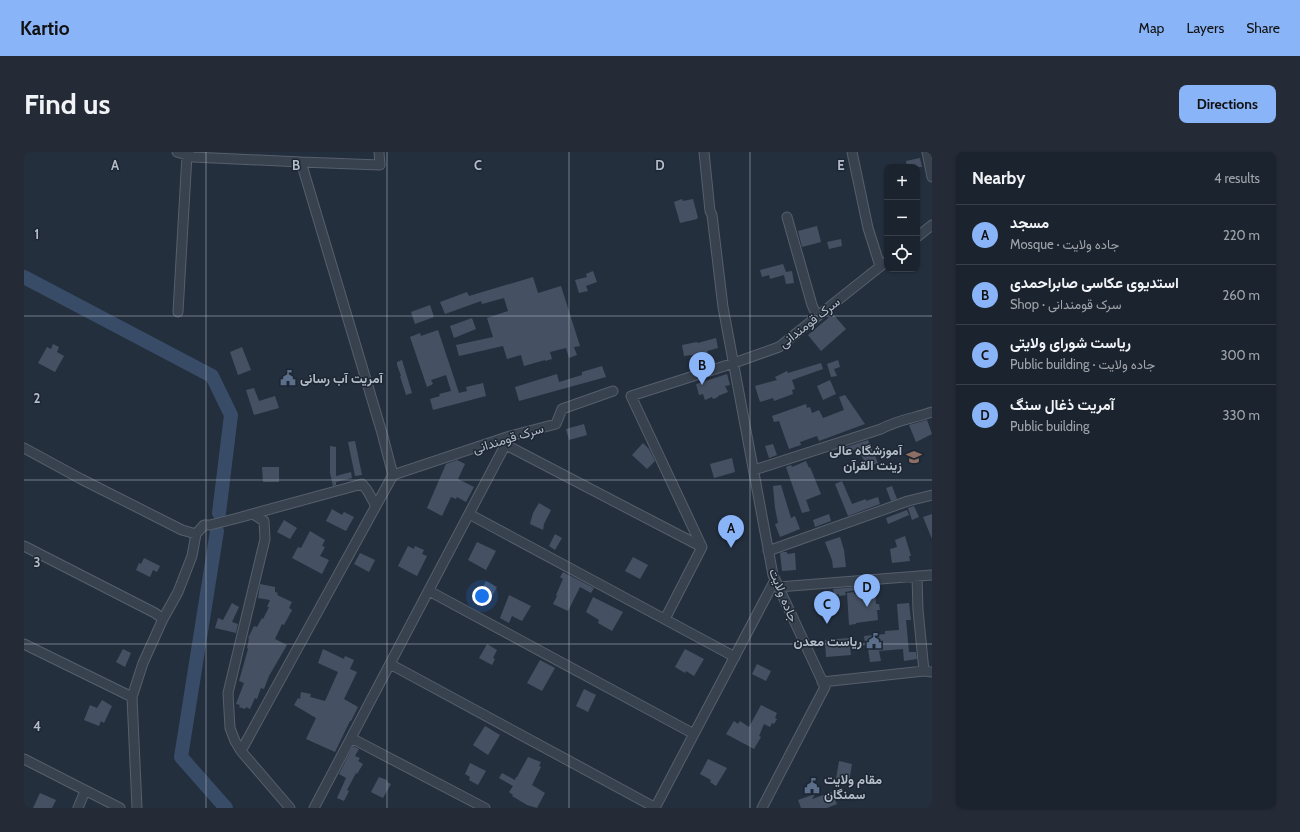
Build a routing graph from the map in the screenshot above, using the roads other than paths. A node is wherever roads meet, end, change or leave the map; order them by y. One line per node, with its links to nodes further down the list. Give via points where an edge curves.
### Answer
1 (177, 152): 6 (street)
2 (379, 152): 7 (street, via 380,165)
3 (704, 152): 15 (street, جاده ولایت, via 723,307)
4 (852, 152): 12 (street, via 868,228)
5 (927, 152): 8 (street)
6 (188, 154): 7 (street, via 193,157); 13 (street)
7 (301, 162): 22 (street)
8 (932, 178)
9 (787, 217): 14 (street)
10 (932, 225): 11 (street)
11 (918, 236)
12 (884, 264): 14 (street, سرک قومندانی)
13 (178, 312)
14 (817, 316): 15 (street, سرک قومندانی, via 779,347)
15 (734, 363): 21 (street, جاده ولایت); 29 (street, سرک قومندانی, via 630,396)
16 (613, 391): 18 (street, سرک قومندانی, via 562,409 556,424)
17 (932, 412): 21 (street, via 910,417 881,430)
18 (510, 436): 19 (street); 22 (street, سرک قومندانی)
19 (506, 445): 26 (street); 29 (street)
20 (24, 448): 27 (street, via 182,530)
21 (754, 470): 30 (street, جاده ولایت)
22 (393, 475): 24 (street)
23 (932, 495): 30 (street)
24 (376, 506): 25 (street, via 362,484); 45 (street)
25 (253, 514): 27 (street, via 204,525); 45 (street, via 264,521 265,539 228,693 230,728)
26 (469, 514): 34 (street); 36 (street)
27 (196, 534): 35 (street, via 192,556 178,592)
28 (24, 546): 35 (street)
29 (702, 547): 36 (street)
30 (768, 551): 33 (street, جاده ولایت)
31 (932, 575): 32 (street)
32 (917, 576): 33 (street); 40 (street, via 918,610)
33 (777, 584): 38 (street); 41 (street, جاده ولایت)
34 (428, 591): 39 (street); 43 (street)
35 (163, 619): 42 (street, via 143,663)
36 (665, 619): 38 (street)
37 (24, 644): 42 (street)
38 (735, 657): 43 (street)
39 (390, 664): 44 (street); 54 (street)
40 (928, 671): 41 (street)
41 (822, 682): 55 (street, via 825,687)
42 (132, 697): 50 (street)
43 (694, 734): 54 (street)
44 (351, 738): 52 (street); 53 (street)
45 (241, 750): 51 (street)
46 (24, 759): 47 (street)
47 (85, 791): 48 (street); 49 (street)
48 (78, 808)
49 (120, 808)
50 (137, 808)
51 (290, 808)
52 (314, 808)
53 (485, 808)
54 (656, 808)
55 (762, 808)

